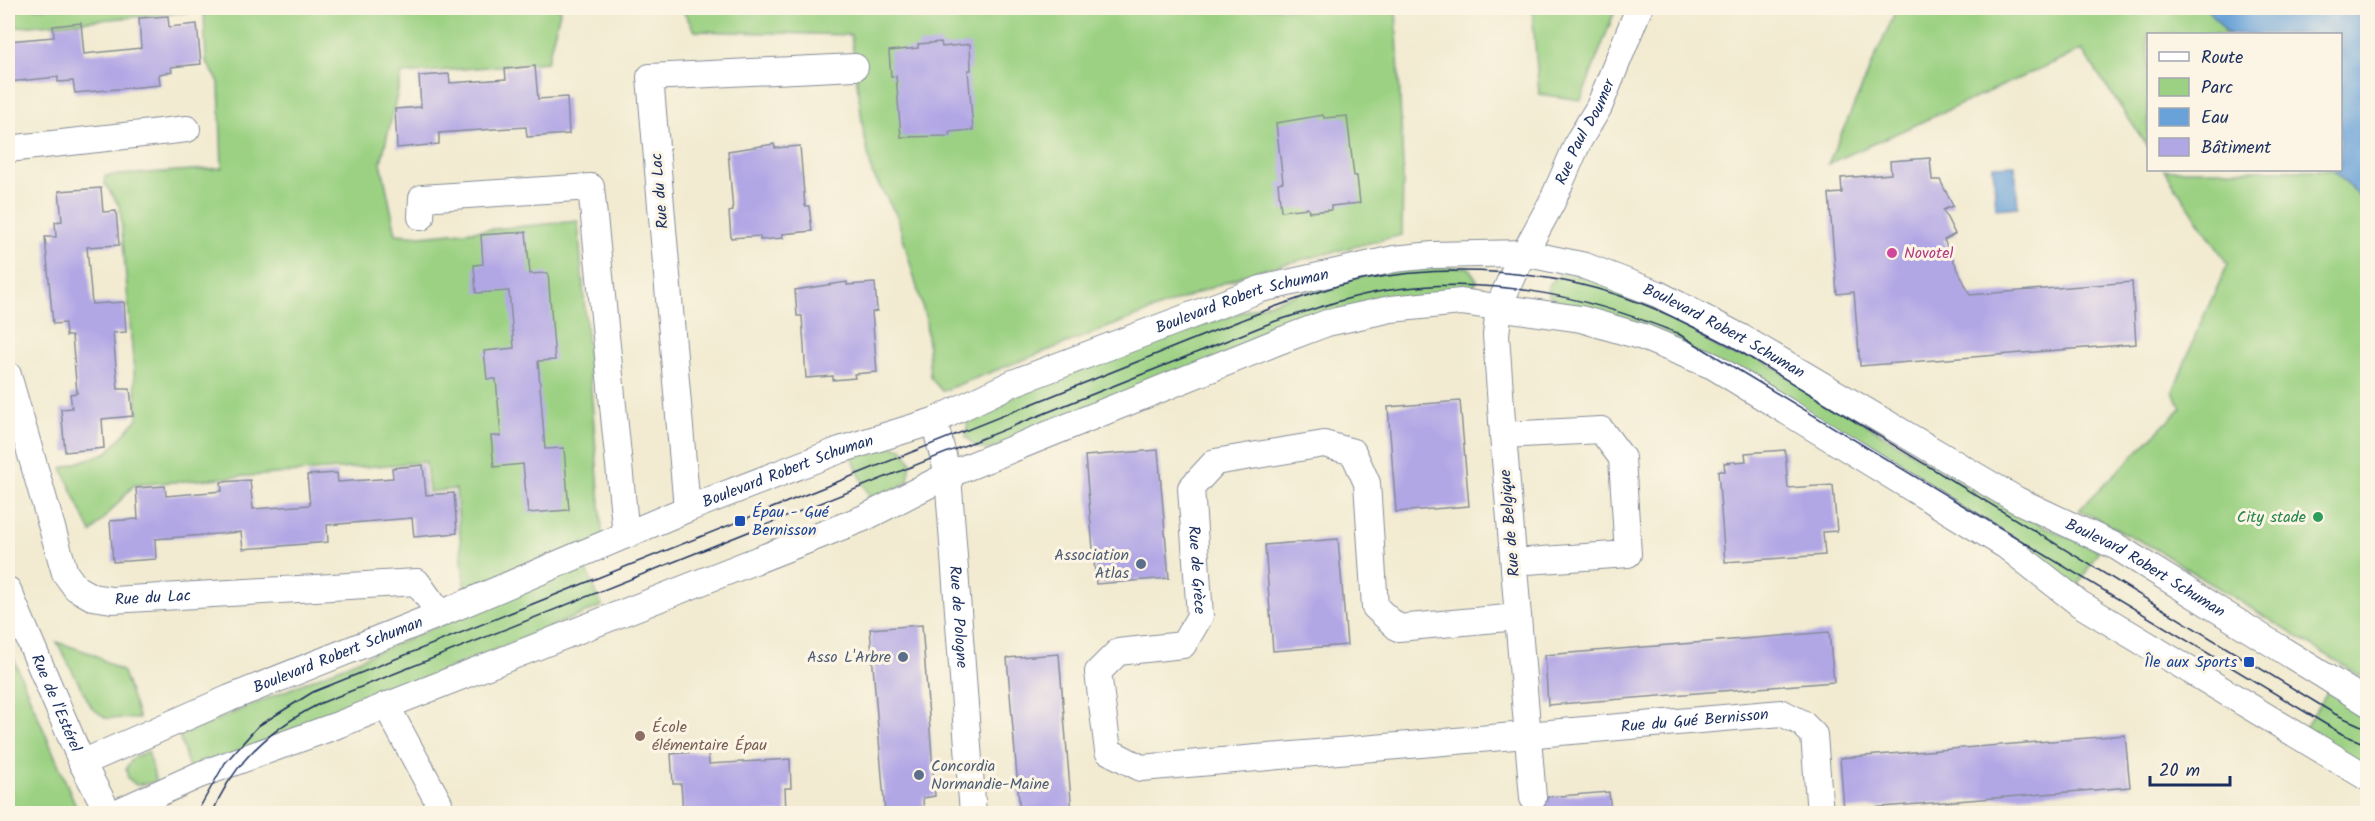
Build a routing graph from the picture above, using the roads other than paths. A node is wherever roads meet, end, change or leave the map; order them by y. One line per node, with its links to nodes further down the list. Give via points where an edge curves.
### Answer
1 (1639, 8): 6 (street, Rue Paul Doumer, via 1599,107)
2 (855, 67): 12 (street, Rue du Lac, via 650,77)
3 (188, 129): 4 (street)
4 (8, 149)
5 (421, 217): 13 (street, via 422,198 591,187)
6 (1524, 253): 7 (street, Rue de Belgique); 9 (street, Boulevard Robert Schuman, via 1394,259 1261,289 1013,383); 18 (street, Boulevard Robert Schuman, via 1585,266 1659,294 1742,338 2017,500 2117,547)
7 (1499, 306): 10 (street, Rue de Belgique, via 1496,335); 11 (street, via 1461,302 1391,309 1327,323); 22 (street, via 1581,319 1713,366 2006,546 2080,604)
8 (8, 375): 16 (street, Rue du Lac, via 65,573 76,588 92,597 147,599 417,582)
9 (934, 421): 11 (street, Rue de Pologne); 12 (street, Boulevard Robert Schuman, via 840,450)
10 (1503, 435): 14 (street, Rue de Belgique); 14 (street, via 1601,430 1622,458 1628,554)
11 (948, 475): 19 (street, via 864,518); 26 (street, Rue de Pologne)
12 (687, 509): 13 (street, Boulevard Robert Schuman)
13 (626, 535): 16 (street, Boulevard Robert Schuman)
14 (1514, 562): 17 (street, Rue de Belgique)
15 (8, 590): 21 (street, Rue de l'Estérel)
16 (440, 614): 21 (street, Boulevard Robert Schuman, via 230,698)
17 (1518, 617): 20 (street, Rue de Belgique); 20 (street, Rue de Grèce, via 1398,628 1375,607 1367,483 1353,452 1324,444 1215,462 1191,488 1200,616 1183,645 1118,652 1098,672 1108,752 1141,768)
18 (2367, 703)
19 (386, 705): 24 (street, via 199,775); 25 (street, via 439,803)
20 (1527, 736): 23 (street, Rue de Belgique); 27 (street, Rue du Gué Bernisson, via 1782,713 1802,723 1814,735)
21 (82, 763): 24 (street, Rue de l'Estérel)
22 (2367, 778)
23 (1533, 798)
24 (111, 813)
25 (438, 813)
26 (973, 813)
27 (1820, 813)

